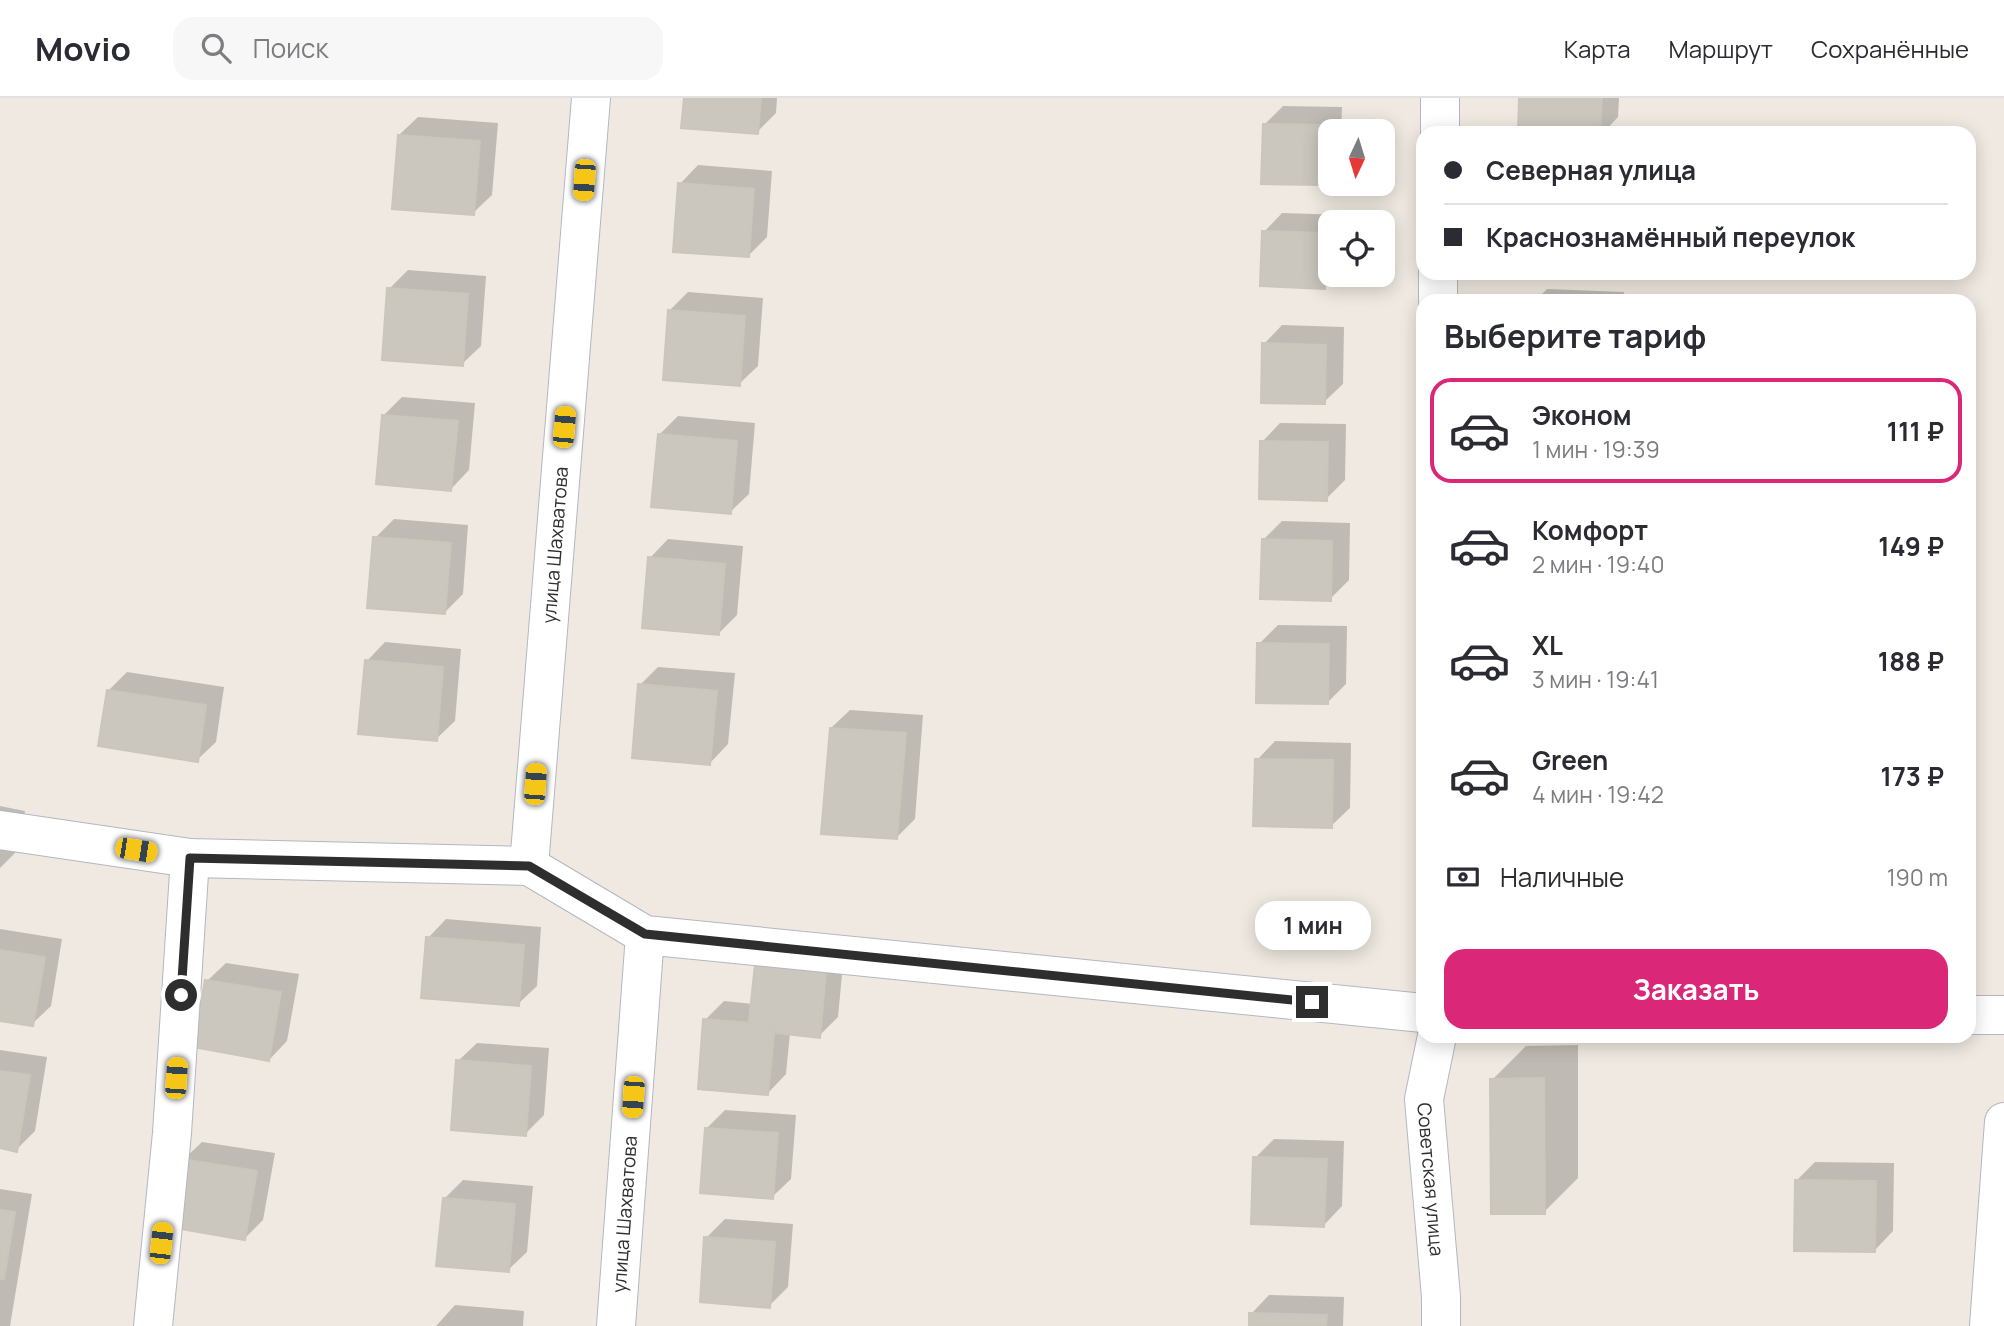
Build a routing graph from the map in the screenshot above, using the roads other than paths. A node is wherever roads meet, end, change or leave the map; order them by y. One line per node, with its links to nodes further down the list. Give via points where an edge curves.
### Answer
1 (591, 98): 6 (street, улица Шахватова)
2 (1440, 98): 3 (street)
3 (1440, 126)
4 (0, 830): 5 (street)
5 (190, 858): 6 (street); 13 (street, via 172,1133)
6 (529, 866): 7 (street)
7 (645, 934): 8 (street); 14 (street, улица Шахватова)
8 (1416, 1012)
9 (1976, 1015): 10 (street)
10 (2004, 1016)
11 (1436, 1043): 15 (street, Советская улица, via 1424,1099)
12 (2004, 1122): 16 (street)
13 (153, 1326)
14 (617, 1326)
15 (1441, 1326)
16 (1989, 1326)

